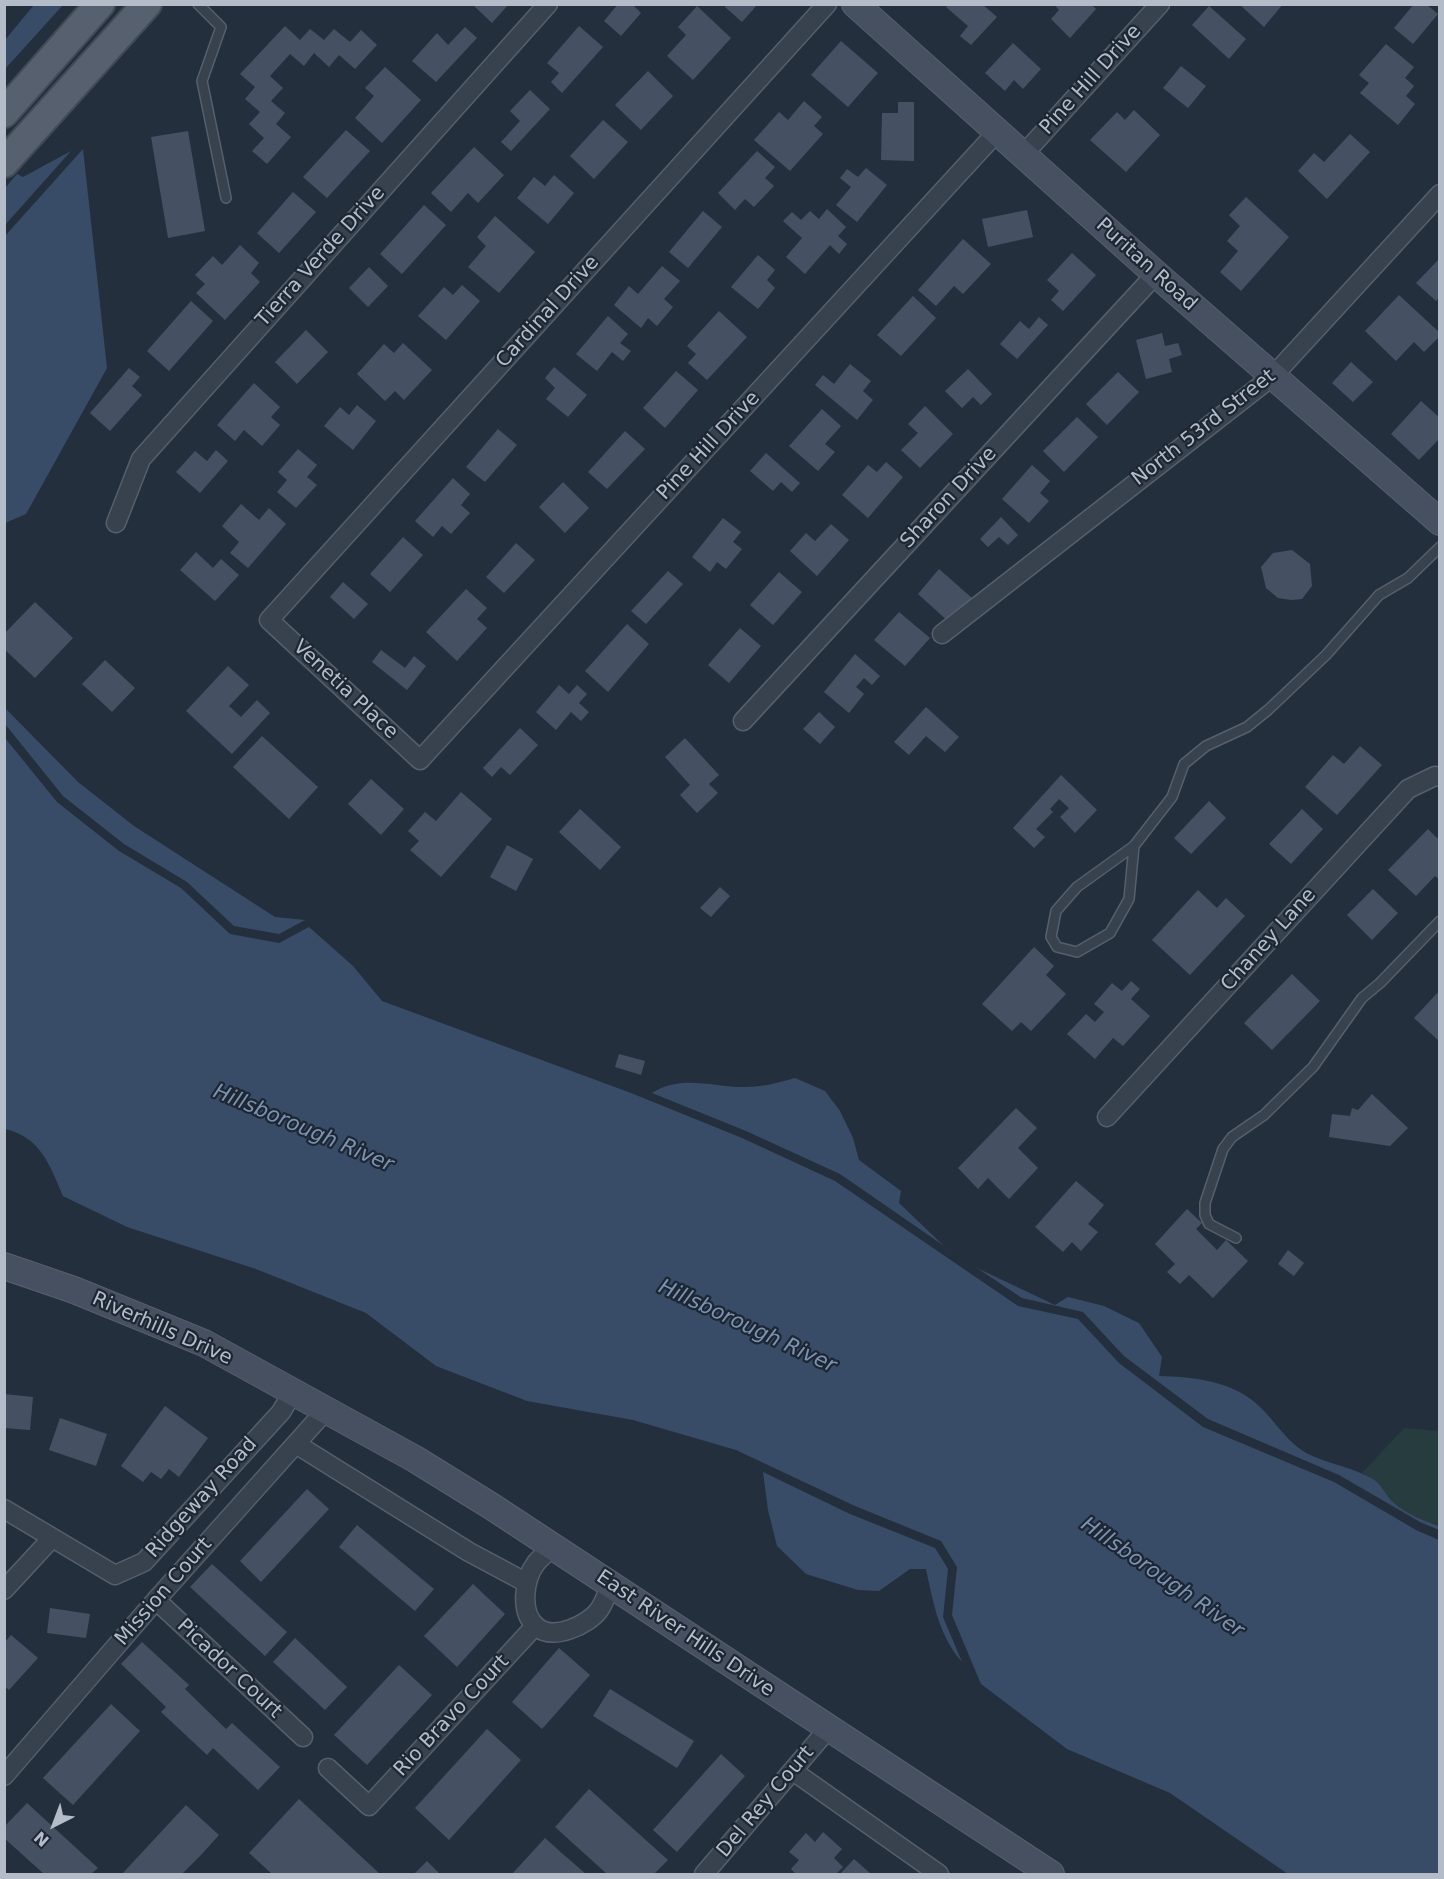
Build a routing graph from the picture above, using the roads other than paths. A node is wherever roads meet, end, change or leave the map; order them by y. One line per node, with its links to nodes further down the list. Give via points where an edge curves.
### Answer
1 (100, 4): 8 (main road)
2 (147, 4): 11 (main road)
3 (198, 4): 13 (lane, via 221,27 202,81)
4 (548, 4): 17 (street, Tierra Verde Drive, via 141,459)
5 (827, 4): 19 (street, Cardinal Drive)
6 (855, 4): 9 (street, Puritan Road)
7 (1160, 4): 10 (street, Pine Hill Drive)
8 (4, 113)
9 (997, 132): 10 (street, Puritan Road); 22 (street, Pine Hill Drive)
10 (1023, 155): 14 (street, Puritan Road)
11 (4, 163)
12 (1440, 194): 15 (street, North 53rd Street)
13 (226, 198)
14 (1156, 274): 15 (street, Puritan Road); 21 (street, Sharon Drive)
15 (1273, 376): 16 (street, Puritan Road); 20 (street, North 53rd Street)
16 (1436, 512)
17 (116, 523)
18 (1440, 547): 24 (lane, via 1408,578 1379,595 1268,710 1247,727 1206,746 1184,764 1172,797)
19 (269, 620): 22 (street, Venetia Place)
20 (942, 634)
21 (743, 721)
22 (420, 760)
23 (1440, 777): 26 (street, Chaney Lane, via 1408,789)
24 (1134, 846): 24 (lane, via 1129,899 1110,933 1077,952 1057,947 1051,937 1056,911 1077,887)
25 (1440, 921): 27 (lane, via 1362,998 1313,1067 1223,1149 1205,1203 1205,1215 1209,1224)
26 (1107, 1117)
27 (1236, 1238)
28 (4, 1266): 29 (street, Riverhills Drive, via 204,1343)
29 (311, 1402): 30 (street, Mission Court); 32 (street, Ridgeway Road, via 281,1412 144,1562 115,1575); 33 (street, East River Hills Drive, via 415,1459)
30 (296, 1444): 34 (street, via 469,1552); 37 (street, Mission Court)
31 (4, 1509): 32 (street, Ridgeway Road)
32 (52, 1538): 36 (street)
33 (553, 1546): 34 (street, via 535,1564); 35 (street, East River Hills Drive)
34 (527, 1583): 38 (street, via 525,1606)
35 (610, 1585): 38 (street, via 599,1610 585,1622 568,1631); 39 (street, East River Hills Drive)
36 (4, 1590)
37 (156, 1600): 40 (street, Picador Court); 43 (street, Mission Court)
38 (535, 1626): 41 (street, Rio Bravo Court, via 369,1806)
39 (828, 1729): 42 (street, Del Rey Court); 46 (street, East River Hills Drive)
40 (303, 1737)
41 (328, 1768)
42 (793, 1770): 44 (street, Del Rey Court); 45 (street)
43 (4, 1776)
44 (704, 1875)
45 (939, 1875)
46 (1051, 1875)

